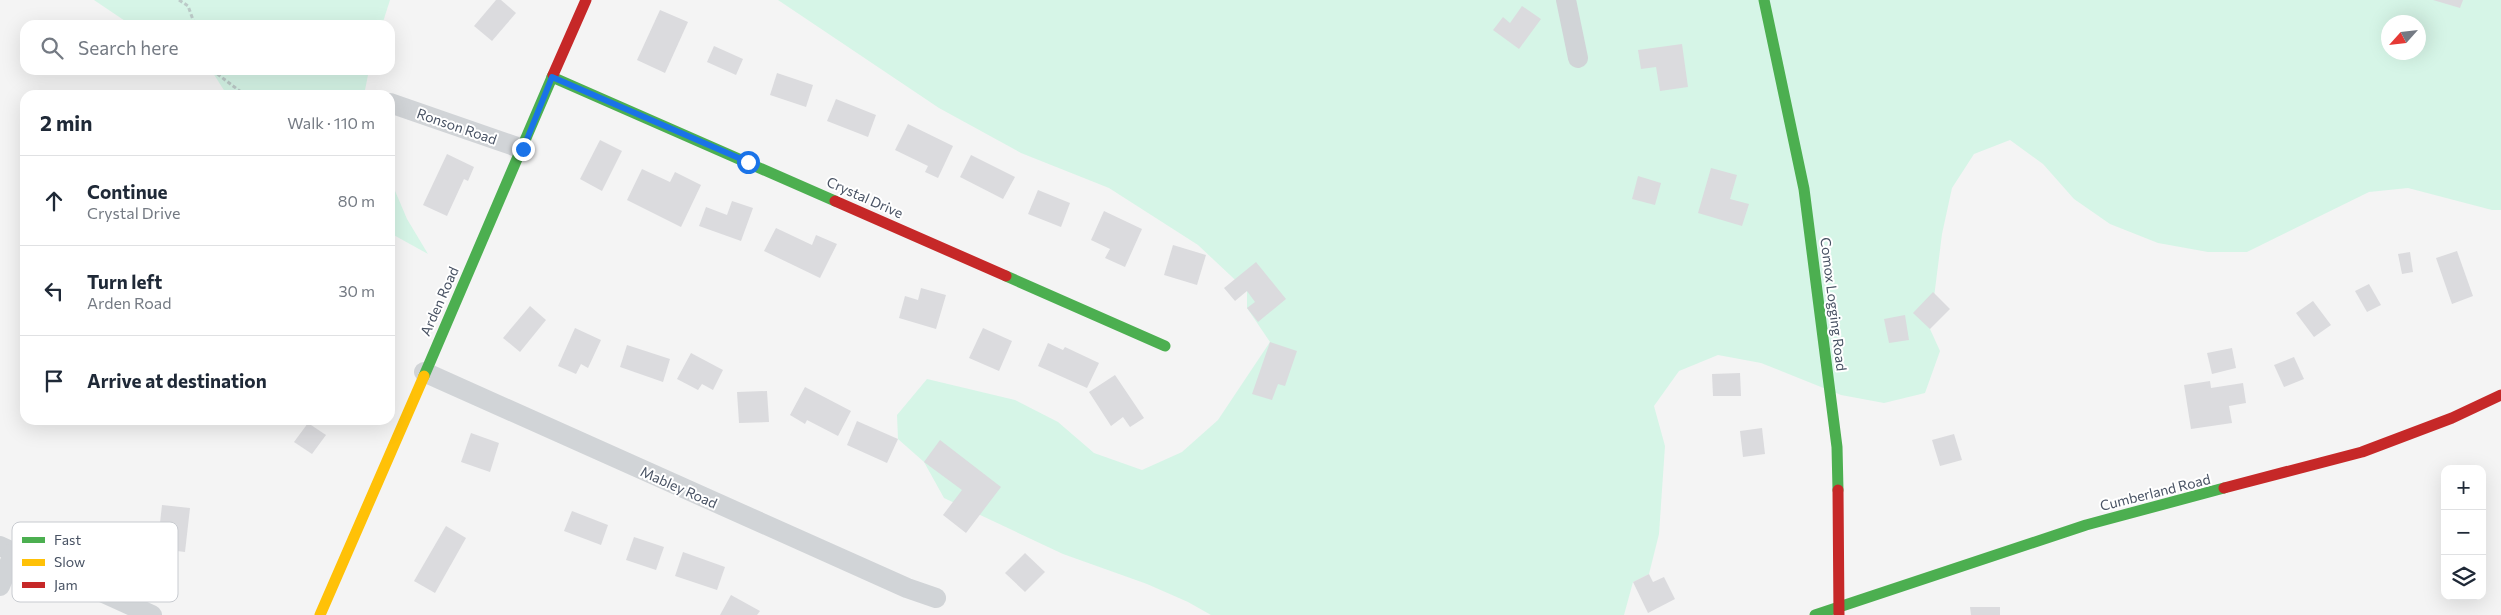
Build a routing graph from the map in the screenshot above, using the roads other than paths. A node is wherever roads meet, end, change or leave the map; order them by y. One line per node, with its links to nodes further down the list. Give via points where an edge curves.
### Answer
1 (586, 0): 5 (street, Arden Road)
2 (1566, 0): 4 (street)
3 (1764, 0): 15 (street, Comox Logging Road, via 1804,189 1837,447)
4 (1578, 58)
5 (552, 77): 7 (street, Arden Road); 8 (street, Crystal Drive)
6 (395, 105): 7 (street, Ronson Road)
7 (523, 149): 9 (street, Arden Road)
8 (1165, 346)
9 (424, 372): 13 (street, Mabley Road, via 906,588); 17 (street, Arden Road)
10 (2501, 395): 15 (street, Cumberland Road, via 2452,418 2362,452 2086,525)
11 (7, 549): 12 (street)
12 (0, 586)
13 (936, 598)
14 (123, 602): 16 (street)
15 (1839, 611): 18 (street, Cumberland Road)
16 (152, 615)
17 (320, 615)
18 (1815, 615)

